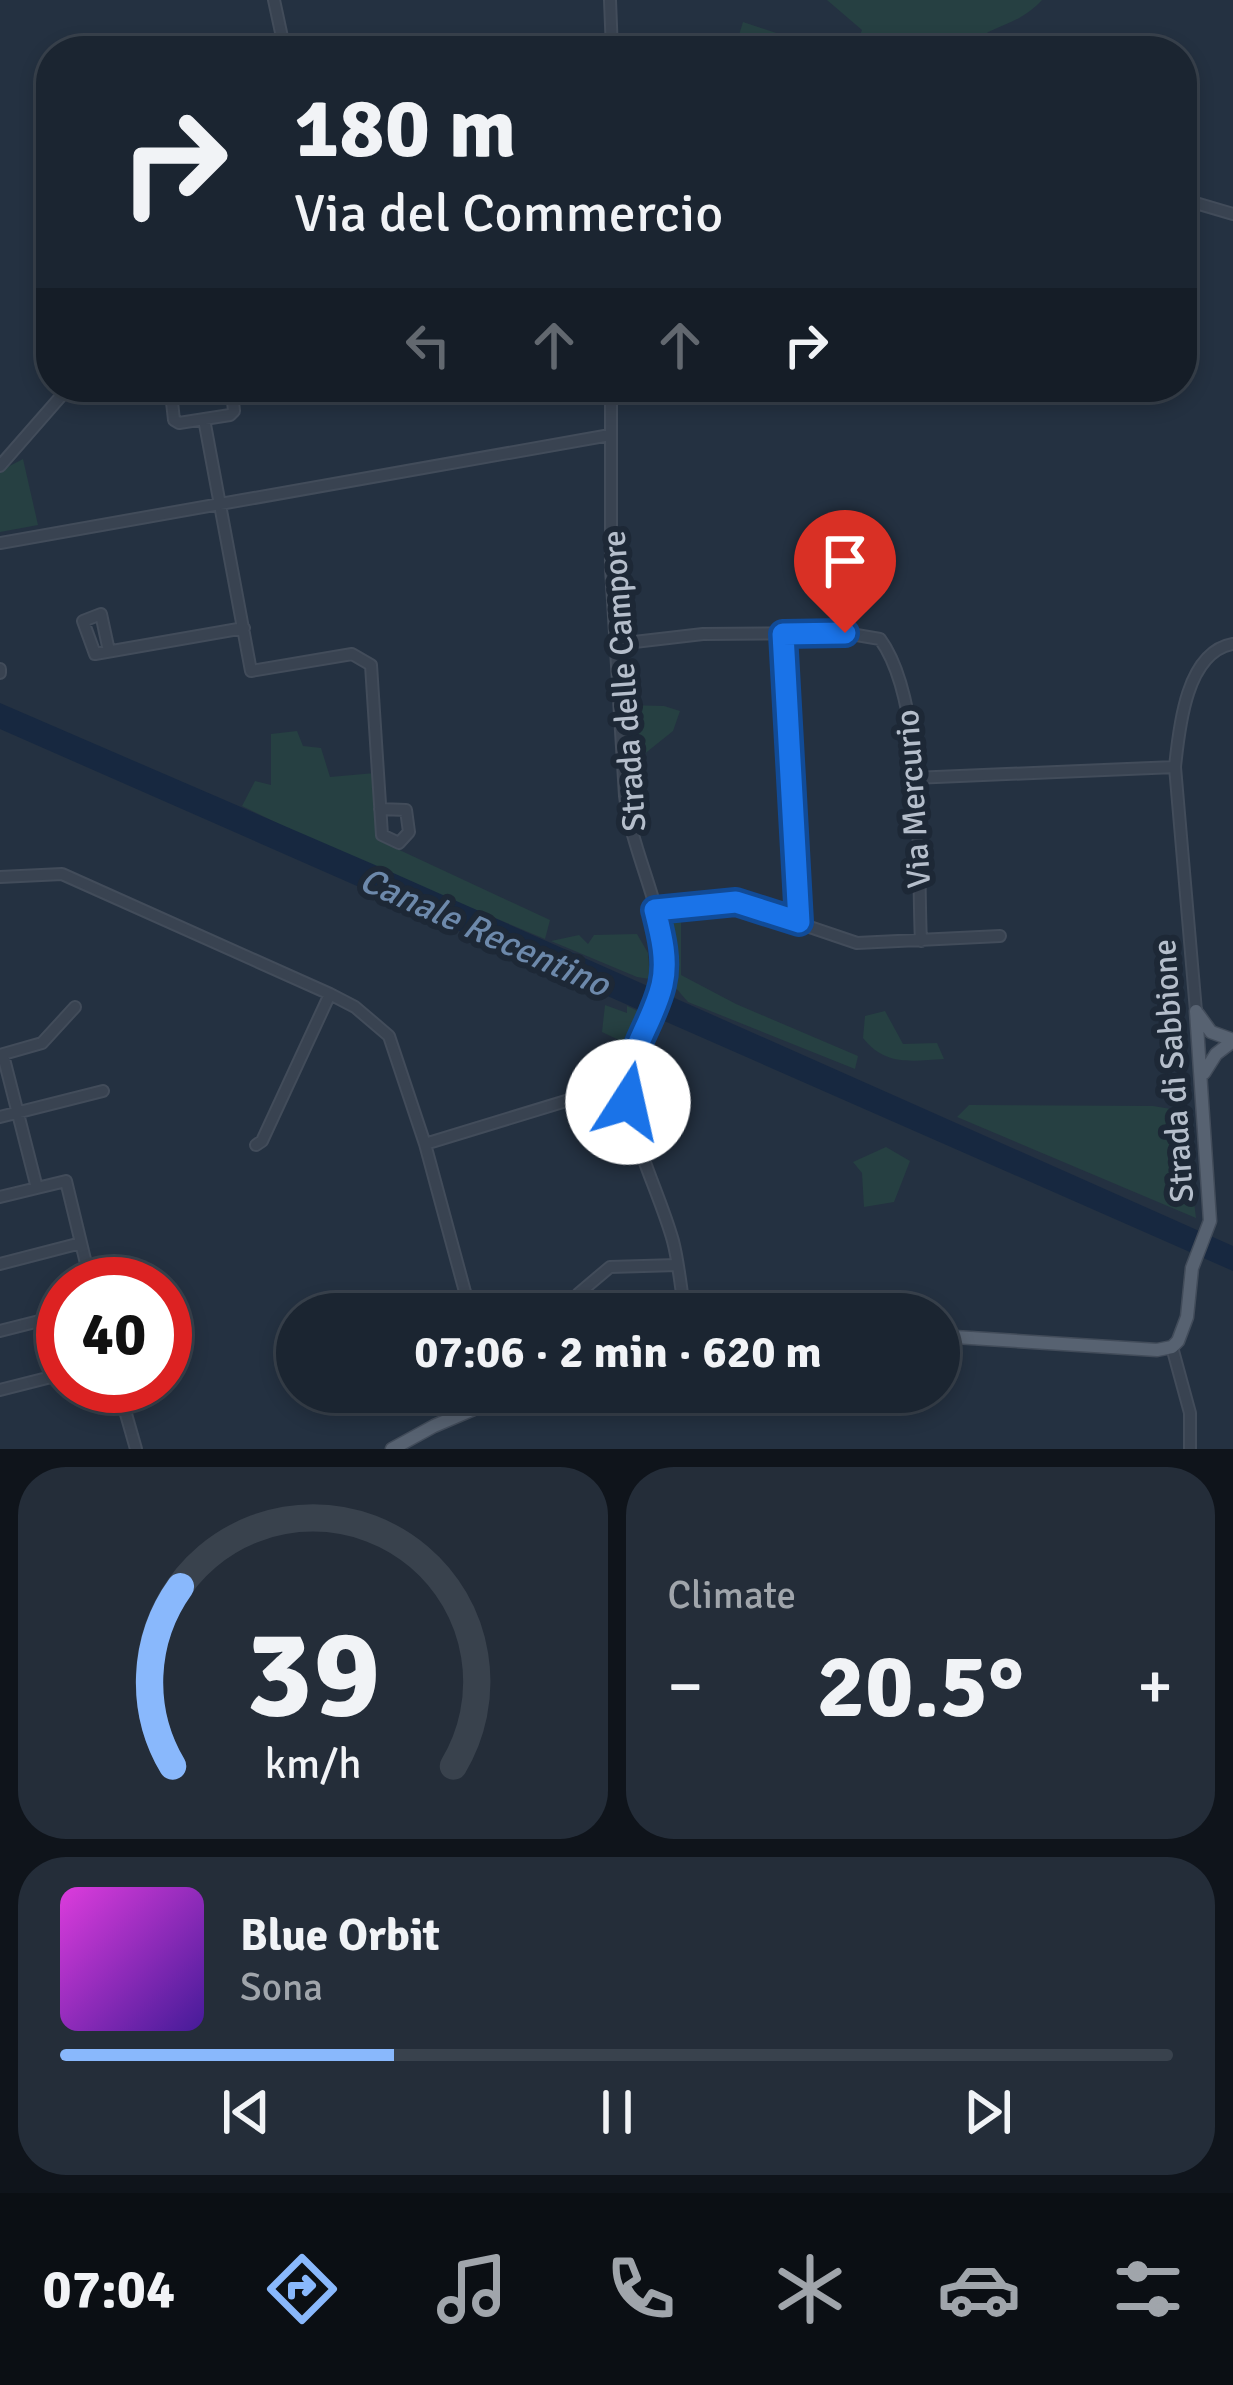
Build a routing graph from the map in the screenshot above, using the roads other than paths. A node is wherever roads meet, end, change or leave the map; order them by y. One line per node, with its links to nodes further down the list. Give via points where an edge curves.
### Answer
1 (274, 0): 3 (street)
2 (610, 0): 4 (street)
3 (282, 36)
4 (611, 36)
5 (1197, 203): 6 (street)
6 (1233, 214)
7 (56, 402): 13 (street)
8 (172, 402): 11 (street, via 178,423)
9 (233, 402): 11 (street, via 230,415)
10 (611, 402): 12 (street, Strada delle Campore)
11 (204, 419): 14 (street)
12 (610, 434): 14 (street); 18 (street, Strada delle Campore)
13 (0, 466)
14 (220, 505): 15 (street); 16 (street)
15 (0, 543)
16 (244, 628): 20 (street); 23 (street, via 251,671 352,654 371,665)
17 (783, 634): 18 (street, Via Mercurio); 22 (street, Via Mercurio, via 880,639 904,694); 26 (street)
18 (617, 644): 25 (street, Strada delle Campore, via 629,831)
19 (1233, 644): 21 (street, Strada di Sabbione, via 1202,665 1182,714)
20 (109, 651)
21 (1175, 766): 22 (street); 31 (street, Strada di Sabbione)
22 (913, 778): 28 (street, Via Mercurio)
23 (380, 808)
24 (0, 877): 29 (street, via 62,874)
25 (655, 910): 26 (street, via 736,902); 35 (street, Strada delle Campore, via 662,990)
26 (799, 922): 28 (street, via 857,943)
27 (1000, 936): 28 (street)
28 (921, 941)
29 (330, 994): 40 (street); 41 (street, via 389,1036)
30 (75, 1007): 34 (street, via 42,1043)
31 (1196, 1011): 32 (main road, via 1203,1026); 33 (main road, Strada di Sabbione)
32 (1233, 1041): 33 (main road); 36 (main road, via 1206,1065)
33 (1199, 1045): 36 (main road, Strada di Sabbione)
34 (2, 1055): 38 (street)
35 (625, 1083): 41 (street); 47 (street)
36 (1201, 1086): 54 (main road, Strada di Sabbione, via 1207,1230)
37 (103, 1091): 38 (street)
38 (18, 1113): 39 (street); 42 (street)
39 (0, 1117)
40 (256, 1144)
41 (425, 1144): 48 (street)
42 (37, 1188): 43 (street); 44 (street, via 66,1181)
43 (0, 1197)
44 (81, 1244): 45 (street); 46 (street)
45 (85, 1257)
46 (0, 1264)
47 (677, 1264): 49 (street, via 610,1267); 50 (street)
48 (465, 1293)
49 (579, 1293)
50 (682, 1293)
51 (36, 1321): 52 (street)
52 (0, 1330)
53 (960, 1337): 54 (main road)
54 (1172, 1347): 61 (street, via 1190,1413)
55 (36, 1381): 56 (street)
56 (0, 1390)
57 (126, 1413): 59 (street)
58 (461, 1413): 60 (main road)
59 (136, 1449)
60 (392, 1449)
61 (1190, 1449)

